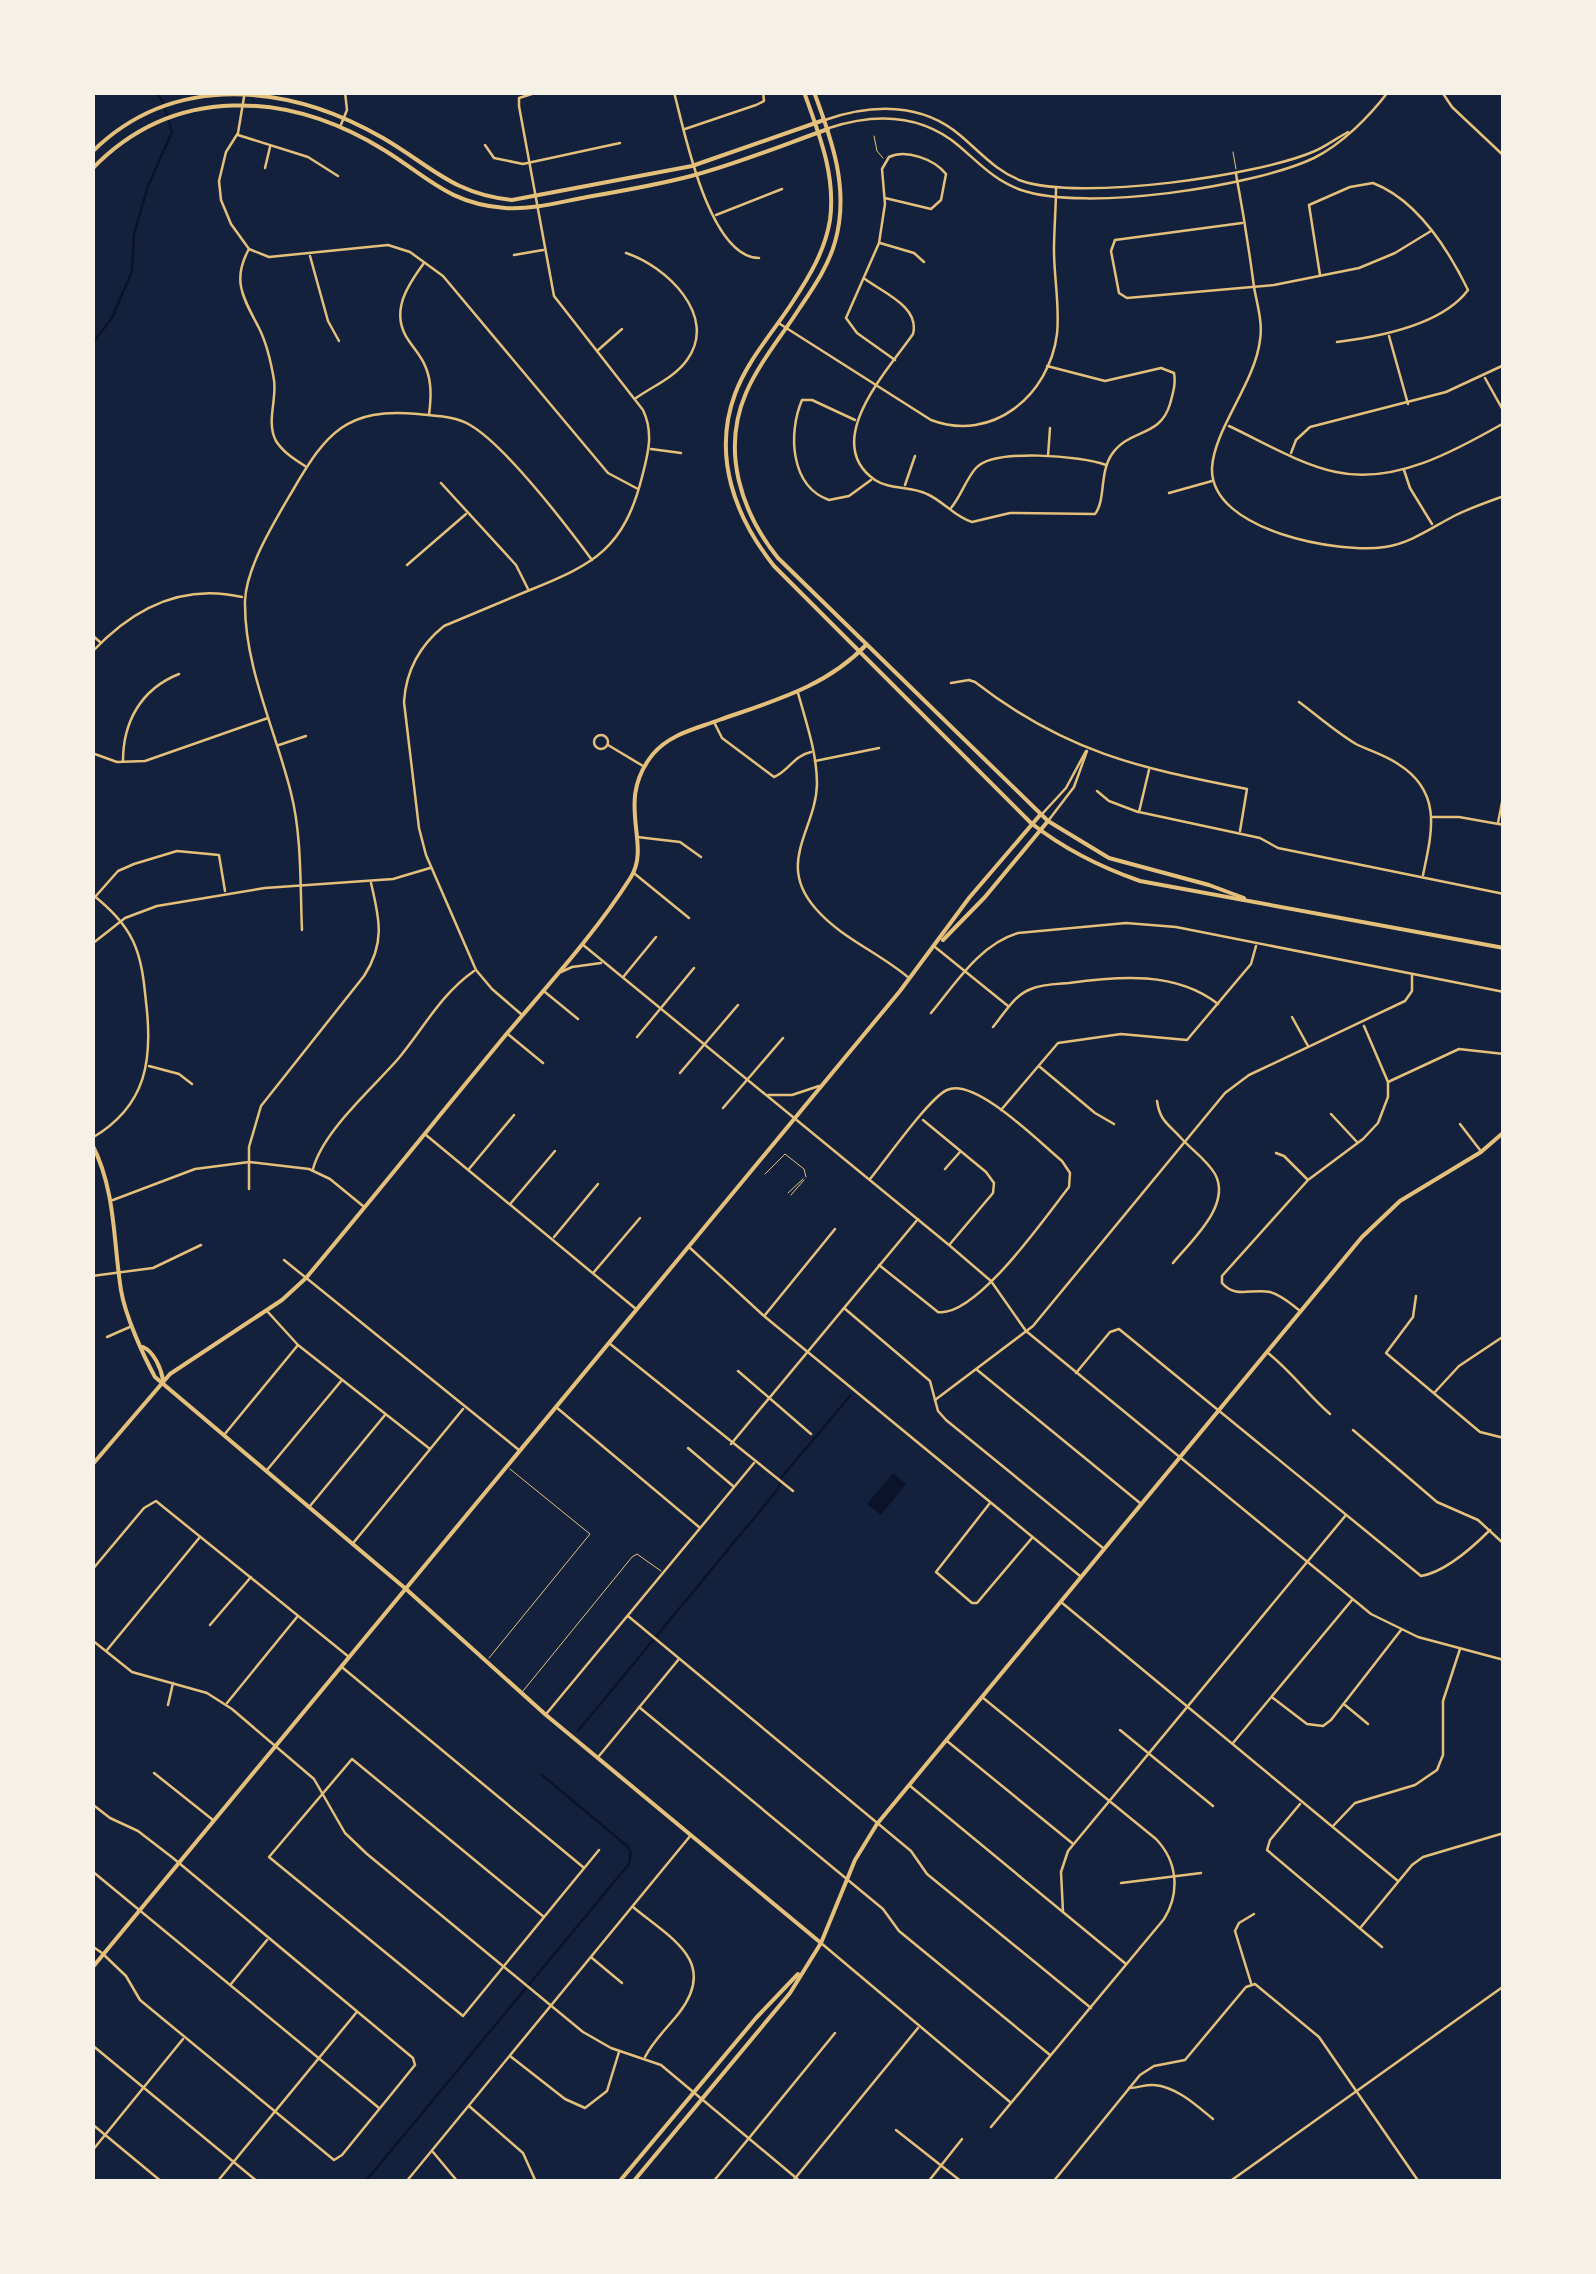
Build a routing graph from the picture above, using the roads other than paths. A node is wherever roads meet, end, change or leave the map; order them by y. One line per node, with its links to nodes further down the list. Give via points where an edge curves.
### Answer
1 (345, 92): 11 (street)
2 (538, 92): 28 (street, via 520,98)
3 (674, 92): 16 (street)
4 (763, 92): 16 (street, via 764,101 756,105)
5 (804, 92): 13 (main road)
6 (814, 92): 12 (main road)
7 (1388, 92): 15 (street)
8 (1442, 92): 26 (street)
9 (244, 94): 10 (street); 11 (main road); 24 (main road, via 188,97 159,107)
10 (242, 105): 14 (main road); 19 (street); 31 (main road, via 158,120)
11 (343, 120): 14 (street); 38 (main road, via 456,187 497,198)
12 (824, 120): 13 (main road); 17 (main road); 36 (street, via 874,108 923,114 1008,174)
13 (815, 123): 18 (main road); 29 (main road)
14 (339, 128): 41 (main road, via 456,198 502,208)
15 (1353, 128): 32 (street, via 1317,150); 35 (street, via 1316,157)
16 (684, 129): 29 (street)
17 (828, 129): 18 (main road); 40 (street, via 873,117 921,123 1003,182); 59 (main road, via 840,181 836,241)
18 (818, 132): 33 (main road); 57 (main road, via 830,175 830,218 816,266)
19 (237, 134): 23 (street); 46 (street, via 222,160 220,191)
20 (874, 136): 27 (lane)
21 (620, 143): 28 (street)
22 (485, 145): 28 (street, via 494,158)
23 (270, 146): 30 (street); 34 (street)
24 (92, 152)
25 (1233, 152): 32 (lane)
26 (1504, 156)
27 (886, 160): 39 (street); 39 (street, via 902,153 931,162 947,181 931,208)
28 (530, 162): 38 (street)
29 (692, 166): 33 (street); 38 (main road)
30 (266, 168)
31 (92, 169)
32 (1236, 172): 35 (street); 36 (street, via 1161,184)
33 (695, 175): 41 (main road); 42 (street)
34 (338, 176)
35 (1238, 181): 40 (street, via 1170,193); 43 (street)
36 (1056, 188): 40 (street)
37 (782, 189): 42 (street)
38 (536, 197): 41 (street)
39 (885, 198): 45 (street)
40 (1056, 198): 66 (street, via 1057,332)
41 (538, 206): 47 (street)
42 (714, 216): 51 (street, via 738,251)
43 (1244, 223): 56 (street); 56 (street, via 1115,240 1111,251 1122,297)
44 (1431, 231): 54 (street, via 1368,265); 54 (street, via 1400,197 1373,182 1338,192 1309,206); 60 (street, via 1468,290)
45 (879, 242): 53 (street); 55 (street)
46 (249, 250): 49 (street, via 269,257); 83 (street, via 239,288 270,358 272,430 283,450)
47 (545, 250): 50 (street); 63 (street, via 554,296)
48 (626, 253): 69 (street, via 662,272 698,322 688,358)
49 (310, 254): 52 (street, via 388,245); 61 (street)
50 (514, 255)
51 (759, 258)
52 (425, 262): 72 (street, via 400,308 405,334 427,370); 89 (street, via 608,473)
53 (924, 262)
54 (1320, 276): 56 (street)
55 (865, 279): 64 (street, via 846,318); 64 (street, via 914,317 913,334)
56 (1254, 287): 75 (street, via 1260,342)
57 (779, 323): 59 (street); 103 (main road, via 736,392 727,423 735,504 774,566)
58 (622, 328): 63 (street)
59 (787, 329): 68 (street); 101 (main road, via 740,407 738,482 762,538)
60 (1389, 334): 62 (street); 70 (street)
61 (339, 341)
62 (1337, 342)
63 (596, 352): 69 (street)
64 (895, 360): 68 (street)
65 (1504, 365): 67 (street)
66 (1048, 366): 68 (street, via 1016,408 969,427 931,420); 82 (street, via 1104,381 1156,369 1174,373 1163,421 1121,445)
67 (1484, 376): 70 (street); 71 (street)
68 (878, 387): 73 (street)
69 (635, 399): 77 (street, via 647,418)
70 (1408, 404): 79 (street, via 1310,427)
71 (1504, 412)
72 (429, 416): 83 (street, via 378,413 344,424); 95 (street, via 481,433)
73 (856, 421): 85 (street, via 856,453); 85 (street, via 802,400 794,424 796,459 810,488 829,500 848,496)
74 (1504, 422): 84 (street, via 1445,455)
75 (1228, 426): 79 (street); 86 (street, via 1212,463)
76 (1050, 428): 81 (street)
77 (649, 448): 78 (street); 89 (street)
78 (681, 453)
79 (1290, 454): 84 (street, via 1352,475)
80 (915, 456): 88 (street)
81 (1048, 457): 82 (street); 92 (street, via 980,464)
82 (1106, 464): 92 (street, via 1100,506 1091,515 1010,513 972,522)
83 (306, 466): 98 (street, via 267,537)
84 (1403, 468): 94 (street)
85 (872, 478): 88 (street)
86 (1213, 481): 90 (street); 94 (street, via 1241,514 1313,543 1386,547)
87 (442, 483): 93 (street)
88 (904, 487): 92 (street)
89 (639, 490): 95 (street, via 623,530)
90 (1169, 494)
91 (1504, 496): 94 (street)
92 (950, 510)
93 (467, 513): 96 (street); 97 (street, via 516,565)
94 (1434, 527)
95 (593, 561): 97 (street)
96 (407, 565)
97 (529, 591): 134 (street, via 444,626 409,671 404,702 419,828)
98 (245, 597): 100 (street, via 210,592 170,598 124,622); 108 (street, via 248,641)
99 (92, 635): 100 (street)
100 (101, 643): 102 (street)
101 (866, 645): 103 (main road); 124 (main road)
102 (92, 652)
103 (860, 652): 106 (main road); 127 (main road)
104 (179, 674): 118 (street, via 131,714)
105 (952, 683): 114 (street, via 970,680)
106 (798, 692): 109 (main road); 115 (street)
107 (1299, 702): 125 (street, via 1344,736 1402,766 1425,791)
108 (270, 718): 111 (street); 118 (street, via 165,756)
109 (716, 725): 115 (street, via 722,738 774,777); 119 (main road, via 672,738)
110 (306, 736): 111 (street)
111 (277, 745): 138 (street, via 294,803)
112 (608, 745): 119 (street)
113 (879, 748): 117 (street)
114 (1087, 750): 120 (street); 124 (street, via 1066,788); 126 (street, via 1074,787)
115 (812, 752): 117 (street)
116 (92, 754): 118 (street)
117 (814, 761): 159 (street, via 815,796 797,856 804,893 827,920)
118 (122, 762)
119 (644, 767): 132 (main road, via 634,794)
120 (1149, 770): 123 (street); 131 (street, via 1247,789)
121 (1097, 791): 123 (street)
122 (1504, 792): 128 (street)
123 (1139, 812): 131 (street)
124 (1040, 815): 126 (main road); 127 (main road)
125 (1432, 817): 128 (street); 136 (street)
126 (1048, 821): 130 (main road); 142 (main road, via 1109,858)
127 (1030, 823): 130 (main road); 150 (main road)
128 (1497, 824): 129 (street)
129 (1504, 826)
130 (1040, 830): 142 (main road, via 1124,876); 150 (main road)
131 (1239, 832): 136 (street, via 1278,848)
132 (636, 837): 133 (street, via 680,842); 135 (main road)
133 (701, 857)
134 (432, 867): 137 (street); 154 (street)
135 (634, 873): 143 (street); 147 (main road)
136 (1423, 877): 140 (street)
137 (371, 882): 138 (street); 205 (street, via 378,952 260,1106)
138 (300, 886): 139 (street); 145 (street)
139 (226, 892): 141 (street, via 218,855 184,850 118,870); 144 (street)
140 (1504, 894)
141 (94, 895): 144 (street)
142 (1258, 902): 151 (main road)
143 (689, 918)
144 (121, 921): 149 (street); 180 (street, via 142,971)
145 (302, 930)
146 (656, 936): 158 (street)
147 (581, 943): 152 (street); 156 (main road)
148 (1257, 943): 155 (street, via 1147,924 1092,925 1010,936); 157 (street); 162 (street, via 1251,964)
149 (92, 944)
150 (936, 947): 155 (street); 159 (main road)
151 (1504, 948)
152 (603, 963): 156 (street); 158 (street)
153 (694, 968): 165 (street)
154 (476, 970): 167 (street); 207 (street, via 441,1002 330,1136)
155 (965, 972): 164 (street); 166 (street)
156 (555, 975): 160 (main road)
157 (1412, 975): 161 (street); 170 (street, via 1404,1001)
158 (623, 977): 165 (street)
159 (910, 979): 184 (main road)
160 (543, 990): 167 (main road); 169 (street)
161 (1504, 992)
162 (1218, 1004): 164 (street, via 1183,985 1116,978 1032,988); 179 (street, via 1182,1041 1121,1034 1068,1040)
163 (738, 1005): 175 (street)
164 (1009, 1007): 171 (street)
165 (662, 1008): 173 (street); 175 (street)
166 (931, 1013)
167 (522, 1015): 172 (main road)
168 (1292, 1017): 176 (street)
169 (578, 1020)
170 (1362, 1023): 176 (street); 183 (street)
171 (993, 1027)
172 (507, 1033): 178 (street); 197 (main road)
173 (638, 1037)
174 (783, 1038): 182 (street)
175 (705, 1044): 181 (street); 182 (street)
176 (1308, 1047): 199 (street, via 1237,1083)
177 (1504, 1054): 183 (street, via 1459,1049)
178 (543, 1063)
179 (1038, 1065): 189 (street); 194 (street)
180 (147, 1066): 185 (street); 198 (street, via 131,1103)
181 (680, 1073)
182 (748, 1079): 186 (street); 188 (street)
183 (1388, 1082): 200 (street, via 1384,1112)
184 (824, 1083): 186 (street, via 792,1095); 192 (main road)
185 (192, 1084)
186 (767, 1094): 192 (street)
187 (1157, 1101): 199 (street, via 1161,1120)
188 (723, 1108)
189 (1000, 1111): 193 (street, via 980,1094 957,1088 940,1094); 232 (street, via 1070,1173 1069,1187)
190 (1331, 1114): 200 (street)
191 (514, 1116): 208 (street)
192 (796, 1118): 210 (street); 224 (main road)
193 (921, 1118): 202 (street); 210 (street)
194 (1114, 1124)
195 (1460, 1124): 203 (street)
196 (1504, 1132): 203 (main road)
197 (424, 1134): 208 (street); 217 (main road)
198 (92, 1141): 215 (main road)
199 (1184, 1143): 226 (street, via 1216,1176 1218,1193 1214,1210); 240 (street)
200 (1358, 1143): 211 (street)
201 (555, 1151): 216 (street)
202 (961, 1151): 206 (street); 222 (street, via 992,1178 994,1188)
203 (1481, 1152): 237 (main road, via 1387,1212)
204 (1276, 1153): 211 (street)
205 (249, 1162): 207 (street); 213 (street); 215 (street, via 195,1169)
206 (946, 1169)
207 (313, 1170): 217 (street)
208 (468, 1170): 216 (street)
209 (765, 1174): 214 (lane, via 785,1154 806,1177)
210 (869, 1180): 219 (street)
211 (1308, 1180): 237 (street, via 1222,1276 1228,1290 1274,1294)
212 (598, 1184): 221 (street)
213 (248, 1189)
214 (789, 1194)
215 (112, 1200): 228 (main road)
216 (510, 1204): 221 (street)
217 (364, 1207): 231 (main road)
218 (640, 1218): 229 (street)
219 (918, 1219): 222 (street); 227 (street)
220 (835, 1230): 238 (street)
221 (552, 1240): 229 (street)
222 (949, 1245): 232 (street)
223 (201, 1246): 228 (street, via 153,1268)
224 (689, 1246): 235 (main road); 238 (street)
225 (284, 1260): 231 (street)
226 (1173, 1263)
227 (880, 1265): 232 (street, via 942,1313); 234 (street)
228 (120, 1274): 230 (street); 239 (main road)
229 (594, 1274): 235 (street)
230 (92, 1276)
231 (306, 1278): 236 (main road); 255 (street)
232 (991, 1281): 240 (street)
233 (1416, 1296): 252 (street, via 1416,1310 1386,1353)
234 (844, 1308): 245 (street); 254 (street, via 924,1375)
235 (637, 1310): 243 (main road)
236 (267, 1311): 244 (street); 251 (main road)
237 (1300, 1311): 246 (main road)
238 (764, 1316): 245 (street)
239 (133, 1326): 242 (street); 251 (main road, via 142,1354)
240 (1026, 1330): 247 (street); 249 (street)
241 (1504, 1336): 252 (street, via 1459,1366)
242 (107, 1337)
243 (610, 1343): 256 (main road); 264 (street)
244 (298, 1345): 250 (street); 262 (street)
245 (808, 1352): 253 (street); 275 (street)
246 (1267, 1352): 257 (main road); 259 (street)
247 (976, 1369): 254 (street); 276 (street)
248 (738, 1372): 253 (street)
249 (1076, 1373): 257 (street, via 1119,1329); 268 (street)
250 (342, 1379): 258 (street); 272 (street)
251 (163, 1381): 262 (main road); 270 (main road)
252 (1434, 1393): 263 (street, via 1480,1432)
253 (769, 1398): 261 (street); 264 (street)
254 (935, 1400): 285 (street, via 946,1420)
255 (464, 1407): 266 (street); 267 (street)
256 (556, 1407): 267 (main road); 279 (street)
257 (1219, 1410): 268 (main road); 278 (street)
258 (386, 1414): 266 (street); 277 (street)
259 (1330, 1414)
260 (1353, 1430): 280 (street, via 1437,1502)
261 (811, 1434)
262 (224, 1436): 272 (main road)
263 (1504, 1438)
264 (731, 1444): 269 (street)
265 (688, 1448): 273 (street)
266 (430, 1449): 283 (street)
267 (520, 1451): 271 (main road)
268 (1180, 1458): 276 (main road); 286 (street)
269 (754, 1463): 273 (street); 274 (street)
270 (92, 1465)
271 (508, 1466): 291 (main road); 303 (lane, via 590,1534)
272 (266, 1471): 277 (main road)
273 (734, 1487): 279 (street)
274 (794, 1492)
275 (990, 1502): 282 (street); 282 (street, via 936,1572 945,1583 976,1603)
276 (1142, 1504): 285 (main road)
277 (310, 1507): 283 (main road)
278 (1346, 1515): 280 (street, via 1421,1576); 286 (street)
279 (700, 1528): 288 (street)
280 (1490, 1530): 284 (street)
281 (202, 1536): 287 (street, via 154,1502); 289 (street); 300 (street)
282 (1032, 1537): 290 (street)
283 (353, 1543): 291 (main road)
284 (1504, 1544)
285 (1104, 1549): 290 (main road)
286 (1307, 1562): 292 (street); 313 (street)
287 (92, 1570)
288 (663, 1573): 295 (street); 307 (lane, via 642,1556 632,1557)
289 (251, 1577): 294 (street); 296 (street)
290 (1082, 1577): 293 (main road)
291 (406, 1588): 301 (main road); 303 (main road)
292 (1352, 1600): 297 (street); 309 (street)
293 (1061, 1602): 308 (main road); 313 (street)
294 (298, 1616): 301 (street); 310 (street)
295 (628, 1616): 302 (street); 315 (street)
296 (210, 1625)
297 (1401, 1630): 299 (street); 311 (street)
298 (92, 1640): 300 (street)
299 (1460, 1648): 304 (street); 332 (street, via 1442,1700 1443,1754 1436,1770 1415,1785 1355,1803)
300 (106, 1652): 306 (street, via 132,1672)
301 (349, 1658): 305 (main road)
302 (680, 1659): 314 (street); 331 (street)
303 (486, 1660): 307 (main road)
304 (1504, 1660)
305 (341, 1667): 320 (main road); 338 (street)
306 (173, 1683): 310 (street); 312 (street)
307 (521, 1693): 315 (main road)
308 (982, 1697): 318 (main road); 326 (street)
309 (1272, 1697): 311 (street, via 1317,1727); 319 (street)
310 (226, 1704): 320 (street)
311 (1344, 1704): 316 (street)
312 (168, 1705)
313 (1186, 1706): 319 (street); 321 (street)
314 (639, 1707): 322 (street); 342 (street)
315 (546, 1715): 322 (main road)
316 (1368, 1724)
317 (1120, 1730): 321 (street)
318 (946, 1740): 324 (main road); 335 (street)
319 (1232, 1744): 327 (street)
320 (277, 1745): 325 (street); 330 (main road)
321 (1148, 1753): 326 (street); 329 (street)
322 (598, 1757): 334 (main road)
323 (154, 1774): 330 (street)
324 (909, 1785): 331 (main road); 347 (street)
325 (324, 1792): 349 (street, via 352,1758); 358 (street, via 349,1838); 358 (street, via 269,1858 462,2016)
326 (1109, 1801): 335 (street); 341 (street, via 1164,1848)
327 (1302, 1802): 332 (street); 350 (street, via 1267,1850)
328 (92, 1804): 337 (street)
329 (1213, 1806)
330 (214, 1821): 337 (main road)
331 (877, 1824): 342 (main road); 366 (street)
332 (1332, 1827): 343 (street)
333 (1504, 1833): 343 (street, via 1422,1857)
334 (692, 1834): 345 (street); 352 (main road)
335 (1074, 1844): 347 (street, via 1062,1872)
336 (599, 1850): 338 (street)
337 (179, 1863): 346 (main road); 351 (street)
338 (584, 1868): 349 (street)
339 (92, 1871): 346 (street)
340 (1201, 1873): 341 (street)
341 (1174, 1876): 344 (street); 357 (street, via 1169,1911)
342 (848, 1880): 352 (main road); 374 (street)
343 (1398, 1882): 350 (street)
344 (1122, 1883)
345 (632, 1906): 356 (street); 375 (street, via 681,1947 696,1974 691,1998)
346 (140, 1910): 355 (main road); 363 (street)
347 (1063, 1912): 357 (street)
348 (1254, 1914): 362 (street, via 1234,1931)
349 (544, 1917): 358 (street)
350 (1360, 1928): 354 (street)
351 (269, 1938): 363 (street); 367 (street)
352 (821, 1943): 360 (main road); 368 (street)
353 (92, 1946): 355 (street)
354 (1382, 1947)
355 (103, 1954): 359 (main road); 370 (street, via 140,2000)
356 (591, 1957): 361 (street); 365 (street)
357 (1127, 1965): 366 (street)
358 (504, 1966): 365 (street)
359 (92, 1968)
360 (802, 1972): 380 (main road); 381 (main road)
361 (622, 1983)
362 (1255, 1984): 378 (street, via 1185,2060 1154,2066); 379 (street, via 1314,2032)
363 (230, 1985): 376 (street)
364 (1504, 1986): 379 (street)
365 (551, 2006): 372 (street, via 596,2041); 373 (street)
366 (1091, 2008): 374 (street)
367 (357, 2012): 376 (street); 384 (street, via 415,2065)
368 (920, 2026): 382 (street); 397 (street)
369 (835, 2034): 391 (street)
370 (185, 2037): 377 (street); 385 (street)
371 (92, 2045): 377 (street)
372 (620, 2050): 373 (street, via 607,2091 585,2108); 375 (street)
373 (510, 2056): 383 (street)
374 (1051, 2056): 382 (street)
375 (645, 2057): 380 (street)
376 (318, 2058): 384 (street); 385 (street)
377 (144, 2088): 390 (street); 395 (street)
378 (1128, 2088): 386 (street, via 1169,2089); 410 (street)
379 (1356, 2090): 411 (street); 412 (street)
380 (694, 2092): 381 (street); 404 (main road)
381 (702, 2099): 391 (street); 405 (main road)
382 (1011, 2103): 388 (street)
383 (469, 2106): 394 (street); 403 (street, via 523,2152)
384 (380, 2109): 385 (street, via 334,2160)
385 (274, 2111): 395 (street)
386 (1213, 2119)
387 (92, 2124): 390 (street)
388 (991, 2127)
389 (896, 2130): 396 (street)
390 (106, 2134): 393 (street); 398 (street)
391 (749, 2138): 397 (street); 406 (street)
392 (962, 2139): 396 (street)
393 (92, 2150)
394 (432, 2151): 401 (street); 402 (street)
395 (233, 2161): 399 (street); 400 (street)
396 (941, 2165): 408 (street); 409 (street)
397 (794, 2179): 407 (street)
398 (162, 2182)
399 (217, 2182)
400 (258, 2182)
401 (406, 2182)
402 (458, 2182)
403 (536, 2182)
404 (620, 2182)
405 (633, 2182)
406 (713, 2182)
407 (801, 2182)
408 (928, 2182)
409 (962, 2182)
410 (1053, 2182)
411 (1229, 2182)
412 (1420, 2182)

